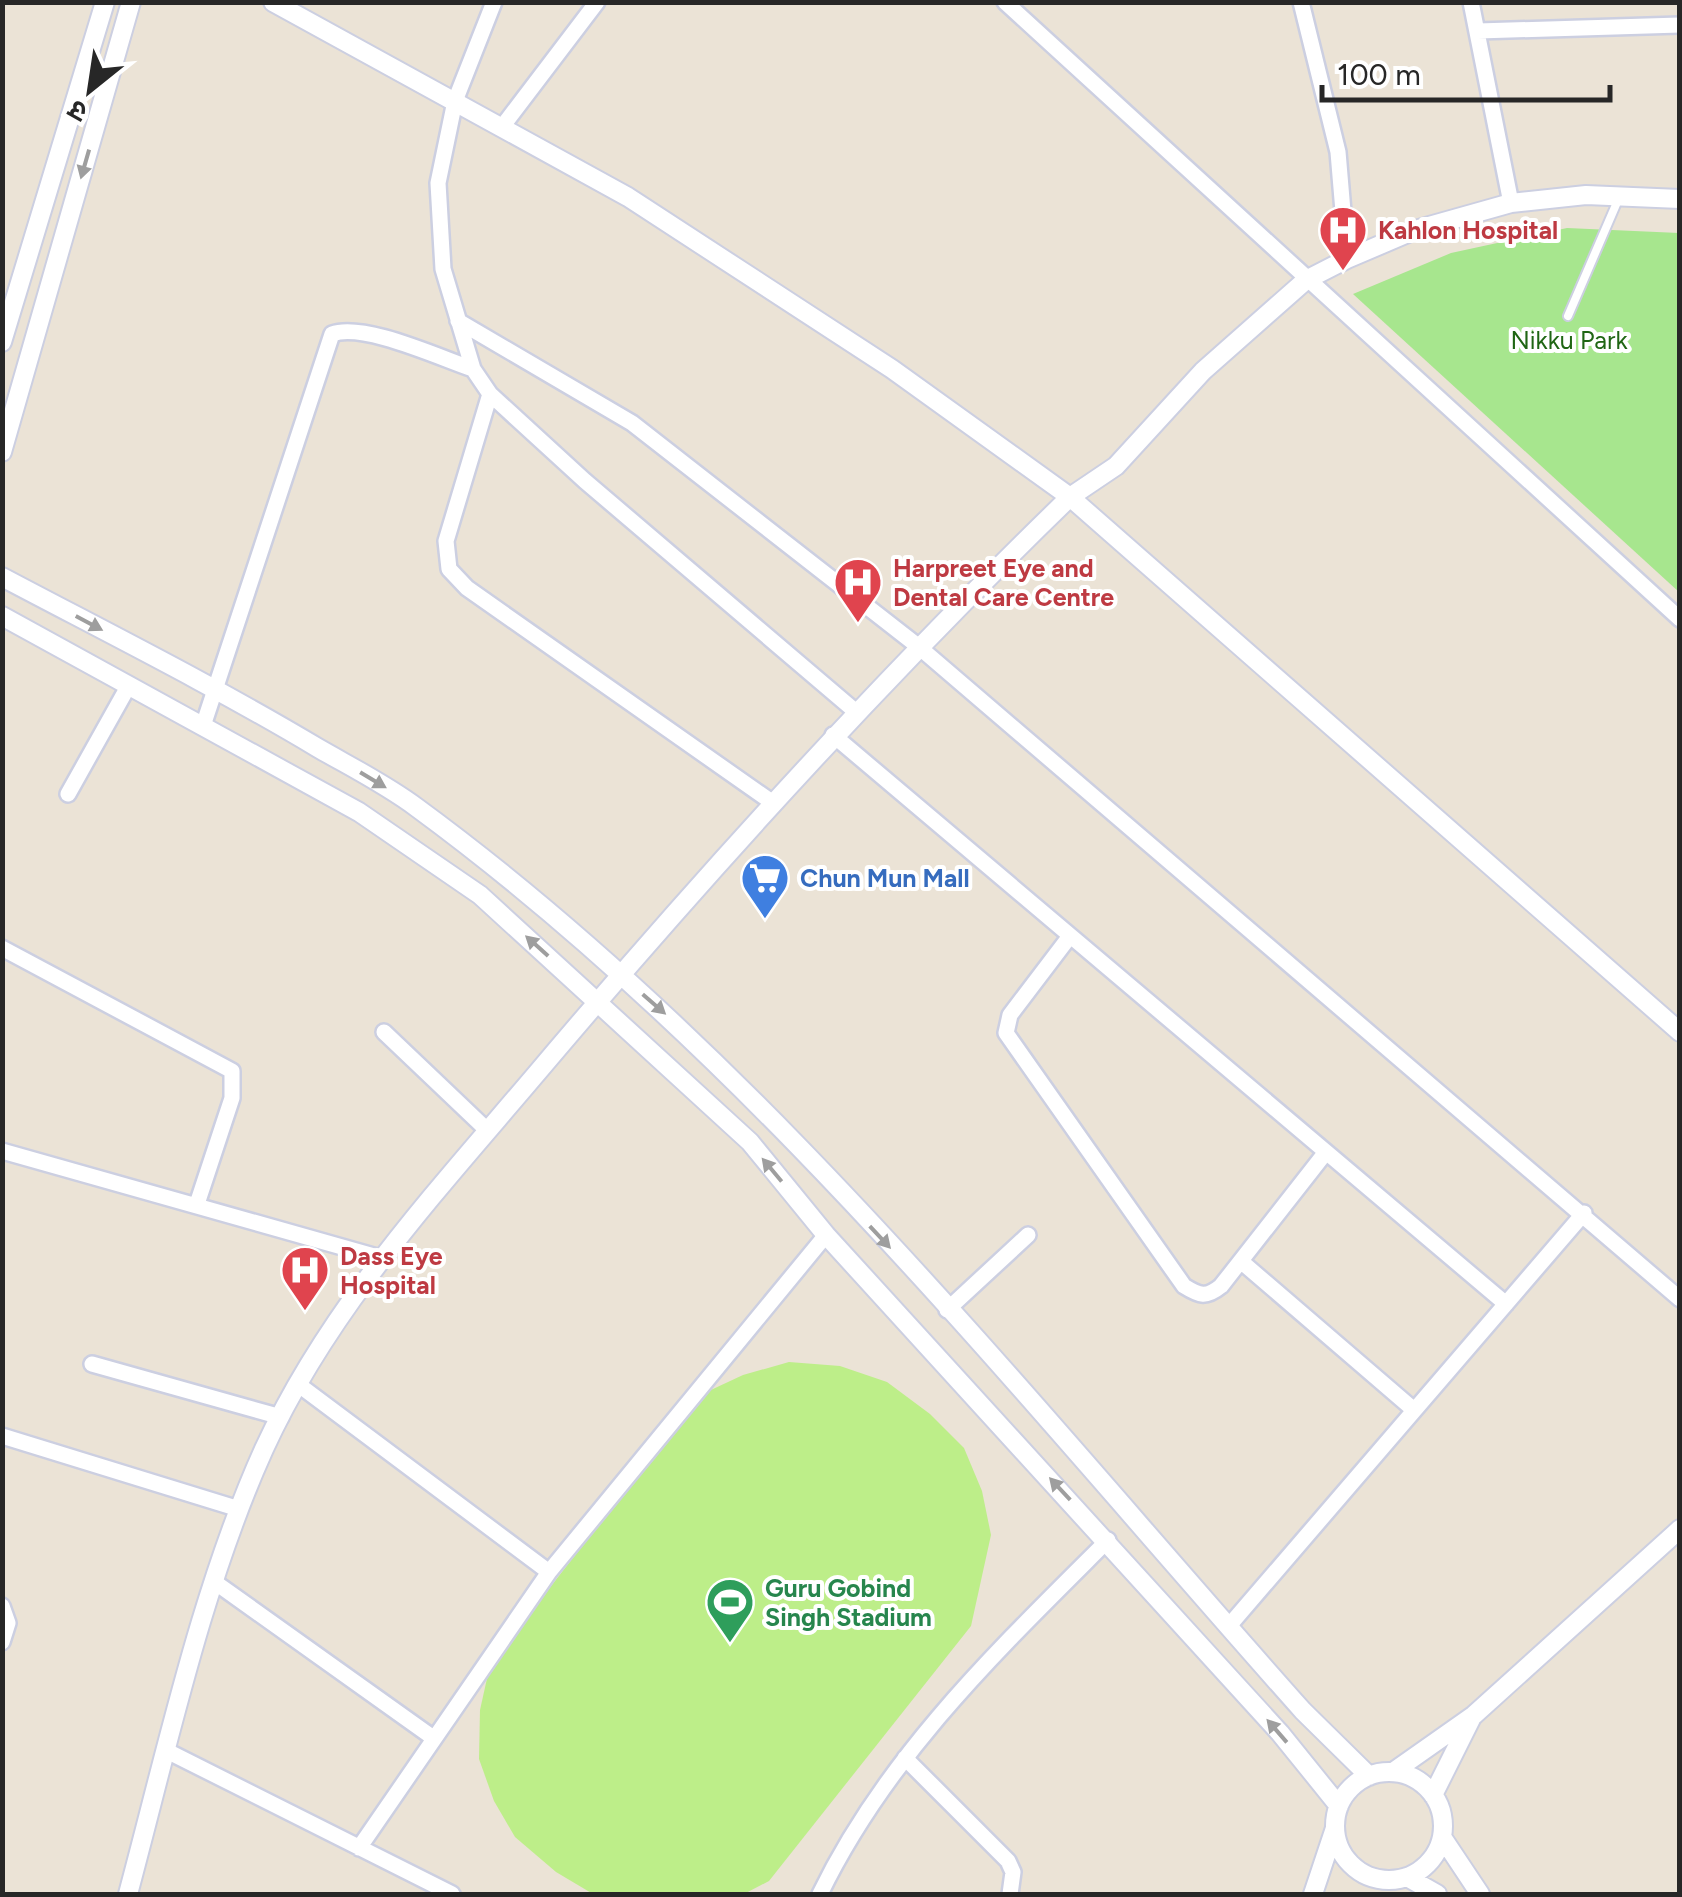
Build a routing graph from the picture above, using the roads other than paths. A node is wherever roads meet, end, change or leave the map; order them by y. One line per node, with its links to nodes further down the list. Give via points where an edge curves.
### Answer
1 (105, 2): 20 (street)
2 (131, 2): 23 (street, one-way to 23)
3 (273, 2): 11 (street)
4 (494, 2): 11 (street)
5 (597, 2): 12 (street)
6 (1005, 2): 17 (street)
7 (1301, 2): 16 (street, via 1338,152)
8 (1471, 2): 10 (street)
9 (1680, 25): 10 (street)
10 (1478, 31): 15 (street)
11 (455, 101): 12 (street); 19 (street, via 437,220)
12 (502, 127): 24 (street, via 628,197 892,369)
13 (1619, 196): 14 (street); 15 (street); 18 (lane)
14 (1680, 199)
15 (1511, 203): 16 (street, via 1414,230)
16 (1347, 259): 17 (street)
17 (1306, 280): 24 (street, via 1204,371 1116,466); 27 (street)
18 (1568, 316)
19 (458, 320): 21 (street); 28 (street, via 632,423)
20 (2, 342)
21 (473, 369): 22 (street); 30 (street, via 366,333 332,334)
22 (490, 394): 31 (street); 35 (street, via 446,541 450,568 467,588)
23 (2, 452)
24 (1070, 497): 28 (street); 41 (street)
25 (2, 577): 30 (street, one-way to 30)
26 (2, 616): 29 (street)
27 (1680, 619)
28 (919, 647): 31 (street); 46 (street)
29 (129, 686): 32 (street); 34 (street)
30 (214, 689): 32 (street); 38 (street, one-way to 38, via 410,803 519,884)
31 (855, 711): 33 (street)
32 (203, 726): 39 (street, one-way to 32, via 480,895 359,812)
33 (833, 736): 35 (street); 36 (street)
34 (68, 794)
35 (772, 803): 38 (street)
36 (1070, 936): 44 (street); 50 (street, via 1010,1015 1006,1034 1184,1286 1210,1295)
37 (2, 948): 45 (street, via 232,1071 232,1098)
38 (621, 975): 39 (street); 53 (street, one-way to 53, via 776,1124)
39 (598, 1000): 42 (street); 47 (street, one-way to 39, via 750,1142)
40 (384, 1032): 42 (street)
41 (1680, 1032)
42 (488, 1131): 49 (street)
43 (2, 1151): 45 (street)
44 (1326, 1152): 50 (street); 52 (street)
45 (196, 1204): 49 (street)
46 (1584, 1213): 51 (street); 52 (street)
47 (826, 1235): 61 (street, one-way to 47); 62 (street)
48 (1028, 1235): 53 (street)
49 (381, 1258): 55 (street)
50 (1243, 1262): 56 (street)
51 (1680, 1298)
52 (1506, 1304): 56 (street)
53 (947, 1310): 63 (street)
54 (92, 1364): 57 (street)
55 (299, 1385): 57 (street); 62 (street)
56 (1414, 1410): 67 (street)
57 (281, 1417): 59 (street)
58 (2, 1436): 59 (street)
59 (239, 1509): 64 (street)
60 (1680, 1529): 69 (street)
61 (1108, 1540): 65 (street); 72 (street, via 968,1679)
62 (550, 1572): 70 (street)
63 (1182, 1576): 65 (street); 67 (street)
64 (216, 1583): 70 (street); 71 (street)
65 (1161, 1600): 76 (street, one-way to 65)
66 (2, 1606): 68 (street, via 8,1622)
67 (1228, 1627): 74 (street)
68 (2, 1642)
69 (1474, 1714): 73 (street); 75 (street)
70 (432, 1737): 79 (street)
71 (167, 1751): 79 (street); 82 (street)
72 (905, 1758): 84 (street, via 870,1804); 85 (street, via 1008,1861 1014,1872)
73 (1393, 1772): 74 (street); 75 (street)
74 (1369, 1776): 76 (street)
75 (1433, 1795): 78 (street)
76 (1338, 1806): 77 (street)
77 (1335, 1828): 80 (street, via 1340,1849 1356,1869); 86 (street)
78 (1442, 1837): 80 (street, via 1432,1859); 89 (street)
79 (359, 1848): 81 (street)
80 (1398, 1879): 87 (street); 88 (street)
81 (426, 1889): 83 (street)
82 (128, 1894)
83 (452, 1894)
84 (820, 1894)
85 (1010, 1894)
86 (1314, 1894)
87 (1374, 1894)
88 (1437, 1894)
89 (1480, 1894)

